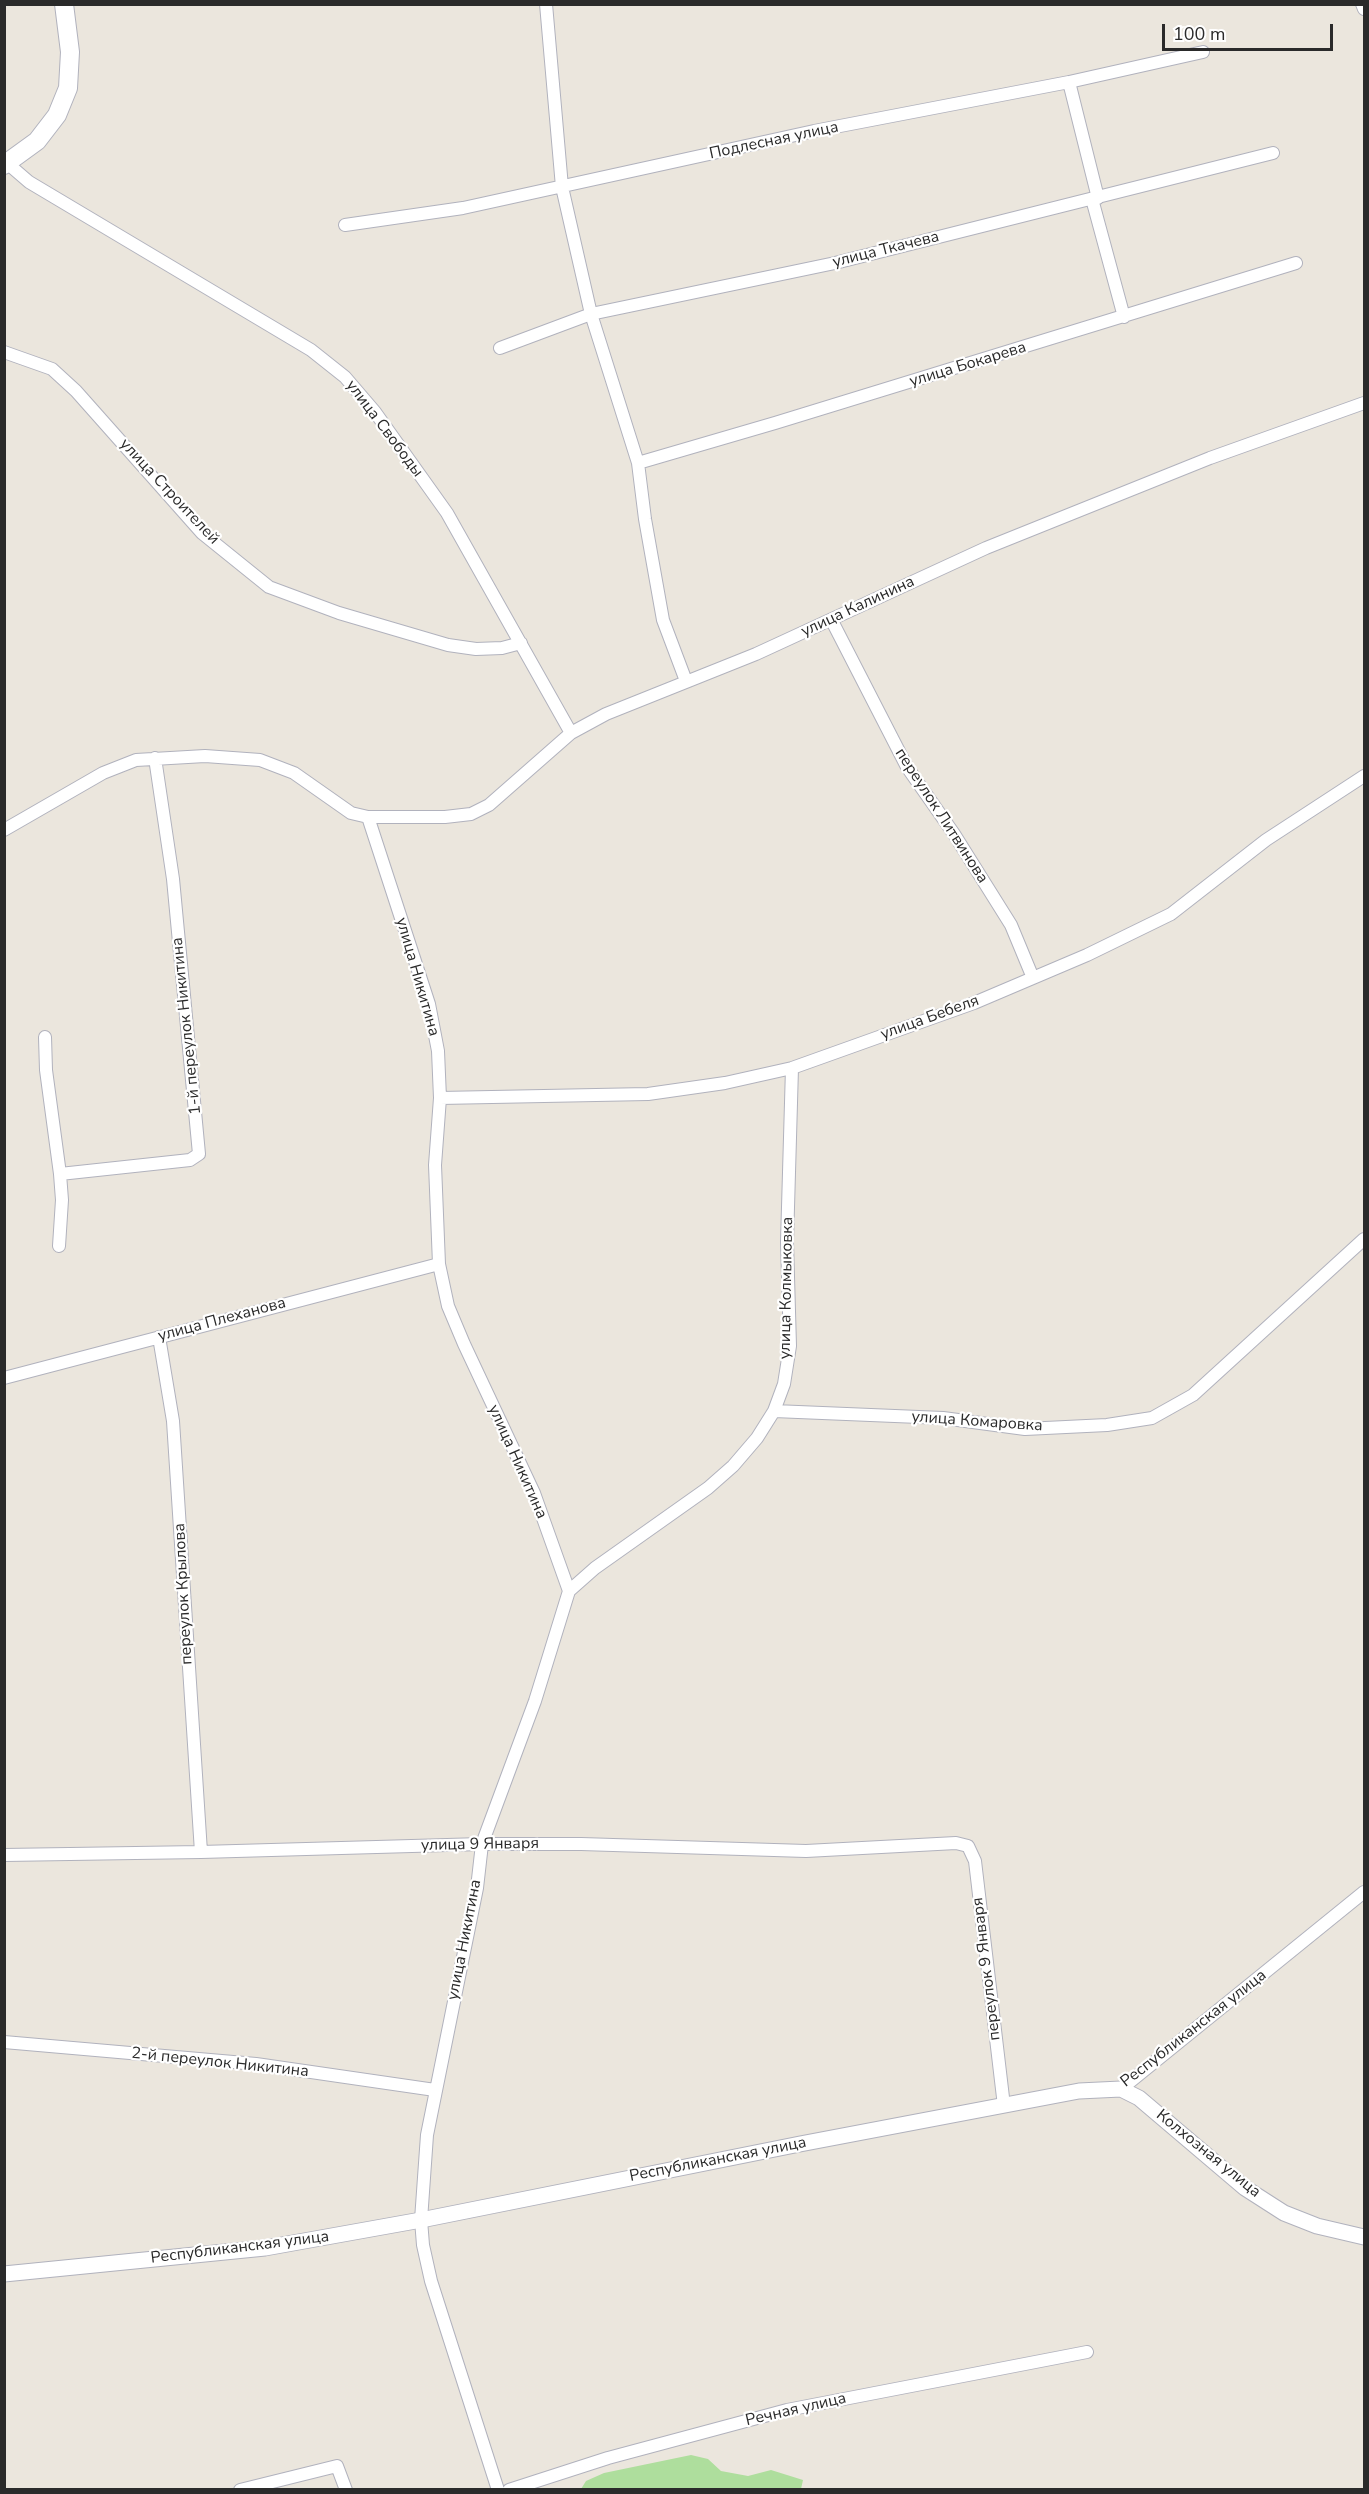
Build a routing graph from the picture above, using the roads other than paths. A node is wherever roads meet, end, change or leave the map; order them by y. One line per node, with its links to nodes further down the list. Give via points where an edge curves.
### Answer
1 (64, 4): 8 (main road, via 70,52 68,88 57,115 37,141)
2 (546, 4): 9 (street)
3 (1362, 4): 4 (street)
4 (1365, 9)
5 (1203, 52): 6 (street, Подлесная улица)
6 (1069, 82): 9 (street, Подлесная улица, via 814,131); 10 (street)
7 (1273, 153): 10 (street, улица Ткачева)
8 (6, 164): 20 (street, улица Свободы, via 29,182 311,350 345,377 447,513)
9 (562, 187): 11 (street, Подлесная улица, via 463,208); 13 (street)
10 (1095, 199): 13 (street, улица Ткачева, via 835,263); 14 (street)
11 (345, 225)
12 (1296, 263): 14 (street, улица Бокарева)
13 (591, 314): 15 (street, улица Ткачева); 18 (street)
14 (1124, 317): 18 (street, улица Бокарева)
15 (500, 348)
16 (4, 352): 20 (street, улица Строителей, via 52,369 202,532 269,587 339,613 448,645 476,649)
17 (1365, 403): 19 (street, улица Калинина, via 1210,458 986,548)
18 (638, 463): 21 (street, via 663,620)
19 (832, 621): 21 (street, улица Калинина); 27 (street, переулок Литвинова, via 907,767 1011,925)
20 (521, 643): 22 (street, улица Свободы)
21 (686, 681): 22 (street, улица Калинина)
22 (570, 733): 25 (street, улица Калинина, via 497,798 471,814)
23 (155, 758): 25 (street, via 260,760 294,773 351,813); 26 (street, via 135,760 103,773); 31 (street, 1-й переулок Никитина, via 173,879 199,1154 190,1160)
24 (1365, 776): 27 (street, улица Бебеля, via 1266,840 1171,914)
25 (368, 817): 30 (street, улица Никитина, via 429,1005 438,1051)
26 (4, 830)
27 (1033, 978): 29 (street, улица Бебеля)
28 (45, 1037): 31 (street)
29 (792, 1068): 30 (street, улица Бебеля, via 648,1094); 37 (street, улица Колмыковка, via 786,1242 790,1346 784,1384)
30 (440, 1098): 34 (street, улица Никитина, via 435,1165)
31 (60, 1174): 33 (street)
32 (1365, 1239): 37 (street, улица Комаровка, via 1193,1395 1152,1418 1025,1430 943,1418)
33 (59, 1246)
34 (440, 1264): 35 (street, улица Плеханова); 38 (street, улица Никитина, via 448,1306 534,1493)
35 (159, 1337): 36 (street, улица Плеханова); 41 (street, переулок Крылова, via 173,1421)
36 (4, 1378)
37 (774, 1411): 38 (street, улица Колмыковка, via 757,1438 717,1481)
38 (569, 1591): 39 (street, улица Никитина, via 536,1701)
39 (482, 1844): 40 (street, улица 9 Января, via 806,1851); 41 (street, улица 9 Января); 46 (street, улица Никитина)
40 (956, 1844): 47 (street, переулок 9 Января, via 968,1846 975,1861)
41 (201, 1852): 42 (street, улица 9 Января)
42 (4, 1855)
43 (1365, 1892): 45 (street, Республиканская улица)
44 (4, 2042): 46 (street, 2-й переулок Никитина, via 256,2064)
45 (1121, 2089): 47 (street, Республиканская улица, via 1079,2091); 49 (street, Колхозная улица, via 1139,2098 1245,2188 1284,2213 1317,2226)
46 (435, 2090): 48 (street, улица Никитина, via 427,2135)
47 (1004, 2106): 48 (street, Республиканская улица)
48 (421, 2220): 50 (street, Республиканская улица, via 265,2248); 54 (street, улица Никитина, via 430,2281)
49 (1365, 2236)
50 (4, 2274)
51 (1087, 2352): 55 (street, Речная улица, via 787,2410 608,2458)
52 (240, 2490): 53 (street, via 337,2466)
53 (346, 2490)
54 (498, 2490)
55 (509, 2490)

